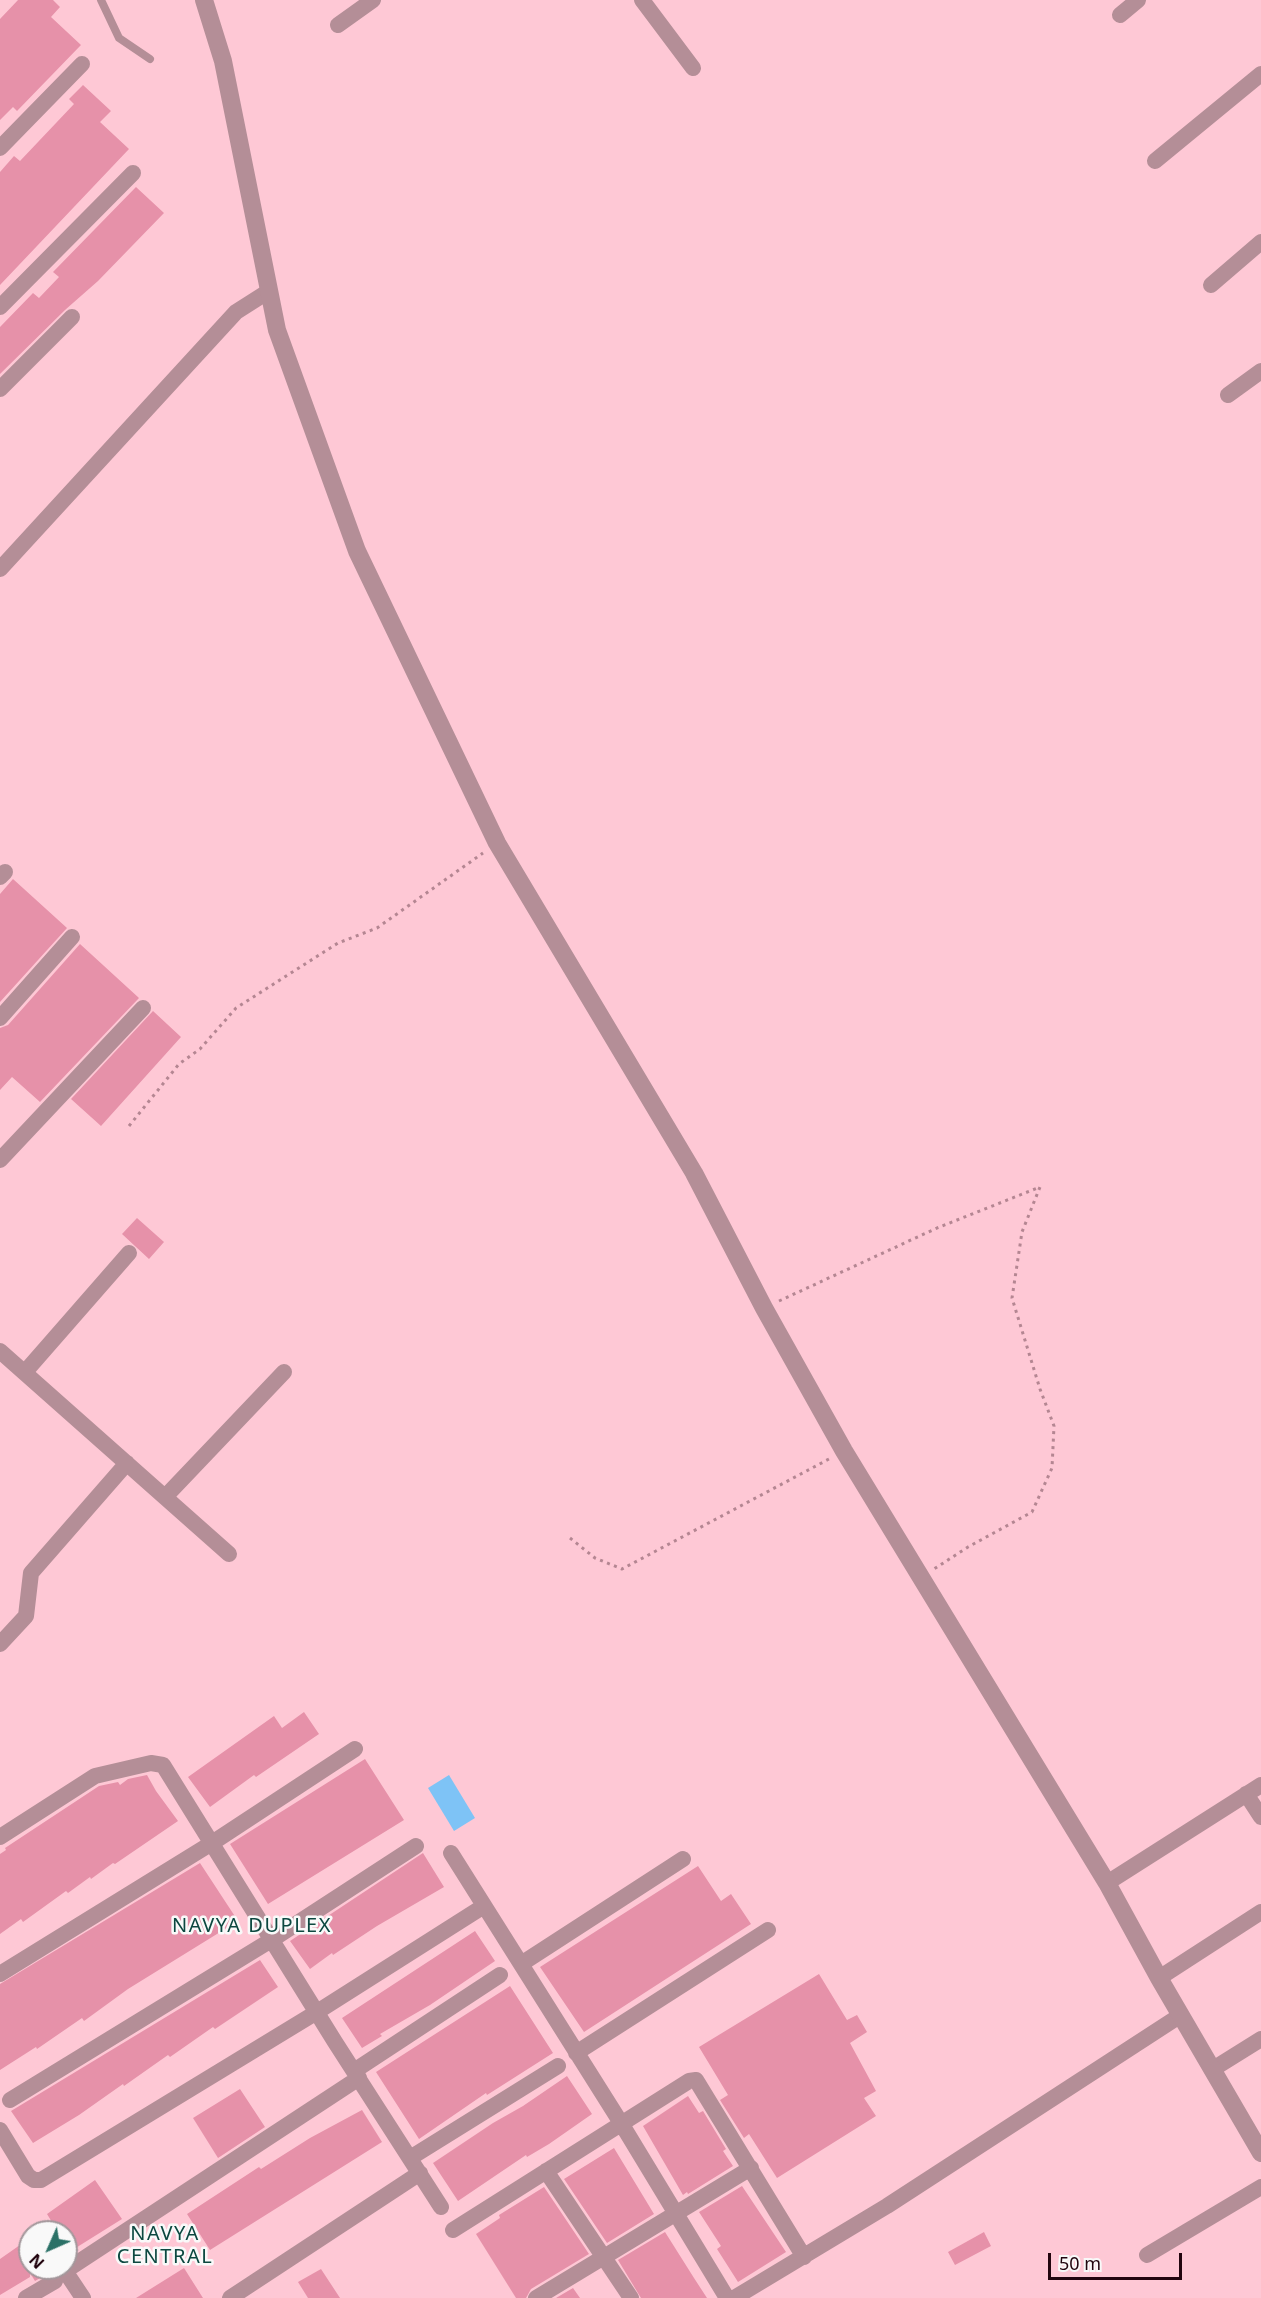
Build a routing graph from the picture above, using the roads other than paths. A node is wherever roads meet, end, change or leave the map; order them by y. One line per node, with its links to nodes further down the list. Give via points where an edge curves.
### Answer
1 (101, 0): 8 (lane, via 119,38)
2 (204, 0): 17 (street, via 223,61)
3 (373, 0): 7 (street)
4 (642, 0): 10 (street)
5 (1137, 0): 6 (street)
6 (1120, 15)
7 (338, 26)
8 (150, 59)
9 (82, 64): 12 (street)
10 (693, 68)
11 (1261, 74): 13 (street)
12 (0, 148)
13 (1155, 161)
14 (133, 173): 18 (street)
15 (1261, 242): 16 (street)
16 (1211, 285)
17 (269, 291): 23 (street, via 236,312); 45 (street, via 277,330 357,551 496,843 694,1173 844,1451)
18 (0, 307)
19 (72, 317): 21 (street)
20 (1261, 371): 22 (street)
21 (0, 389)
22 (1228, 395)
23 (0, 569)
24 (72, 937): 26 (street)
25 (143, 1008): 27 (street)
26 (0, 1018)
27 (0, 1160)
28 (129, 1253): 30 (street)
29 (0, 1351): 30 (street)
30 (25, 1372): 32 (street)
31 (284, 1372): 33 (street)
32 (127, 1463): 33 (street); 35 (street, via 32,1573 26,1616)
33 (165, 1497): 34 (street)
34 (230, 1554)
35 (0, 1644)
36 (355, 1749): 41 (street)
37 (1261, 1785): 38 (street)
38 (1246, 1794): 39 (street); 45 (street)
39 (1261, 1816)
40 (0, 1837): 41 (street, via 95,1776 151,1763 163,1765)
41 (212, 1843): 49 (street); 51 (street)
42 (416, 1846): 49 (street)
43 (451, 1853): 46 (street)
44 (683, 1859): 50 (street)
45 (1107, 1883): 53 (street)
46 (483, 1906): 50 (street); 54 (street)
47 (1261, 1912): 53 (street)
48 (768, 1930): 57 (street)
49 (273, 1939): 54 (street); 61 (street)
50 (521, 1964): 57 (street)
51 (0, 1974)
52 (500, 1975): 60 (street)
53 (1159, 1978): 55 (street)
54 (317, 2012): 60 (street); 63 (street, via 41,2180 28,2176)
55 (1181, 2015): 59 (street); 75 (street)
56 (1261, 2039): 59 (street)
57 (576, 2053): 62 (street)
58 (558, 2066): 65 (street)
59 (1213, 2069): 64 (street)
60 (357, 2075): 65 (street); 76 (street)
61 (10, 2100)
62 (621, 2123): 66 (street, via 689,2080 696,2080); 67 (street); 71 (street)
63 (0, 2130)
64 (1261, 2153)
65 (410, 2158): 68 (street)
66 (750, 2168): 71 (street); 75 (street)
67 (546, 2171): 72 (street); 74 (street)
68 (420, 2173): 70 (street); 81 (street)
69 (1261, 2187): 73 (street)
70 (441, 2207)
71 (677, 2212): 74 (street); 84 (street)
72 (453, 2230)
73 (1147, 2255)
74 (605, 2257): 82 (street); 83 (street)
75 (804, 2257): 85 (street)
76 (78, 2262)
77 (51, 2280): 79 (street)
78 (67, 2280): 80 (street)
79 (26, 2298)
80 (83, 2298)
81 (230, 2298)
82 (536, 2298)
83 (631, 2298)
84 (727, 2298)
85 (734, 2298)

